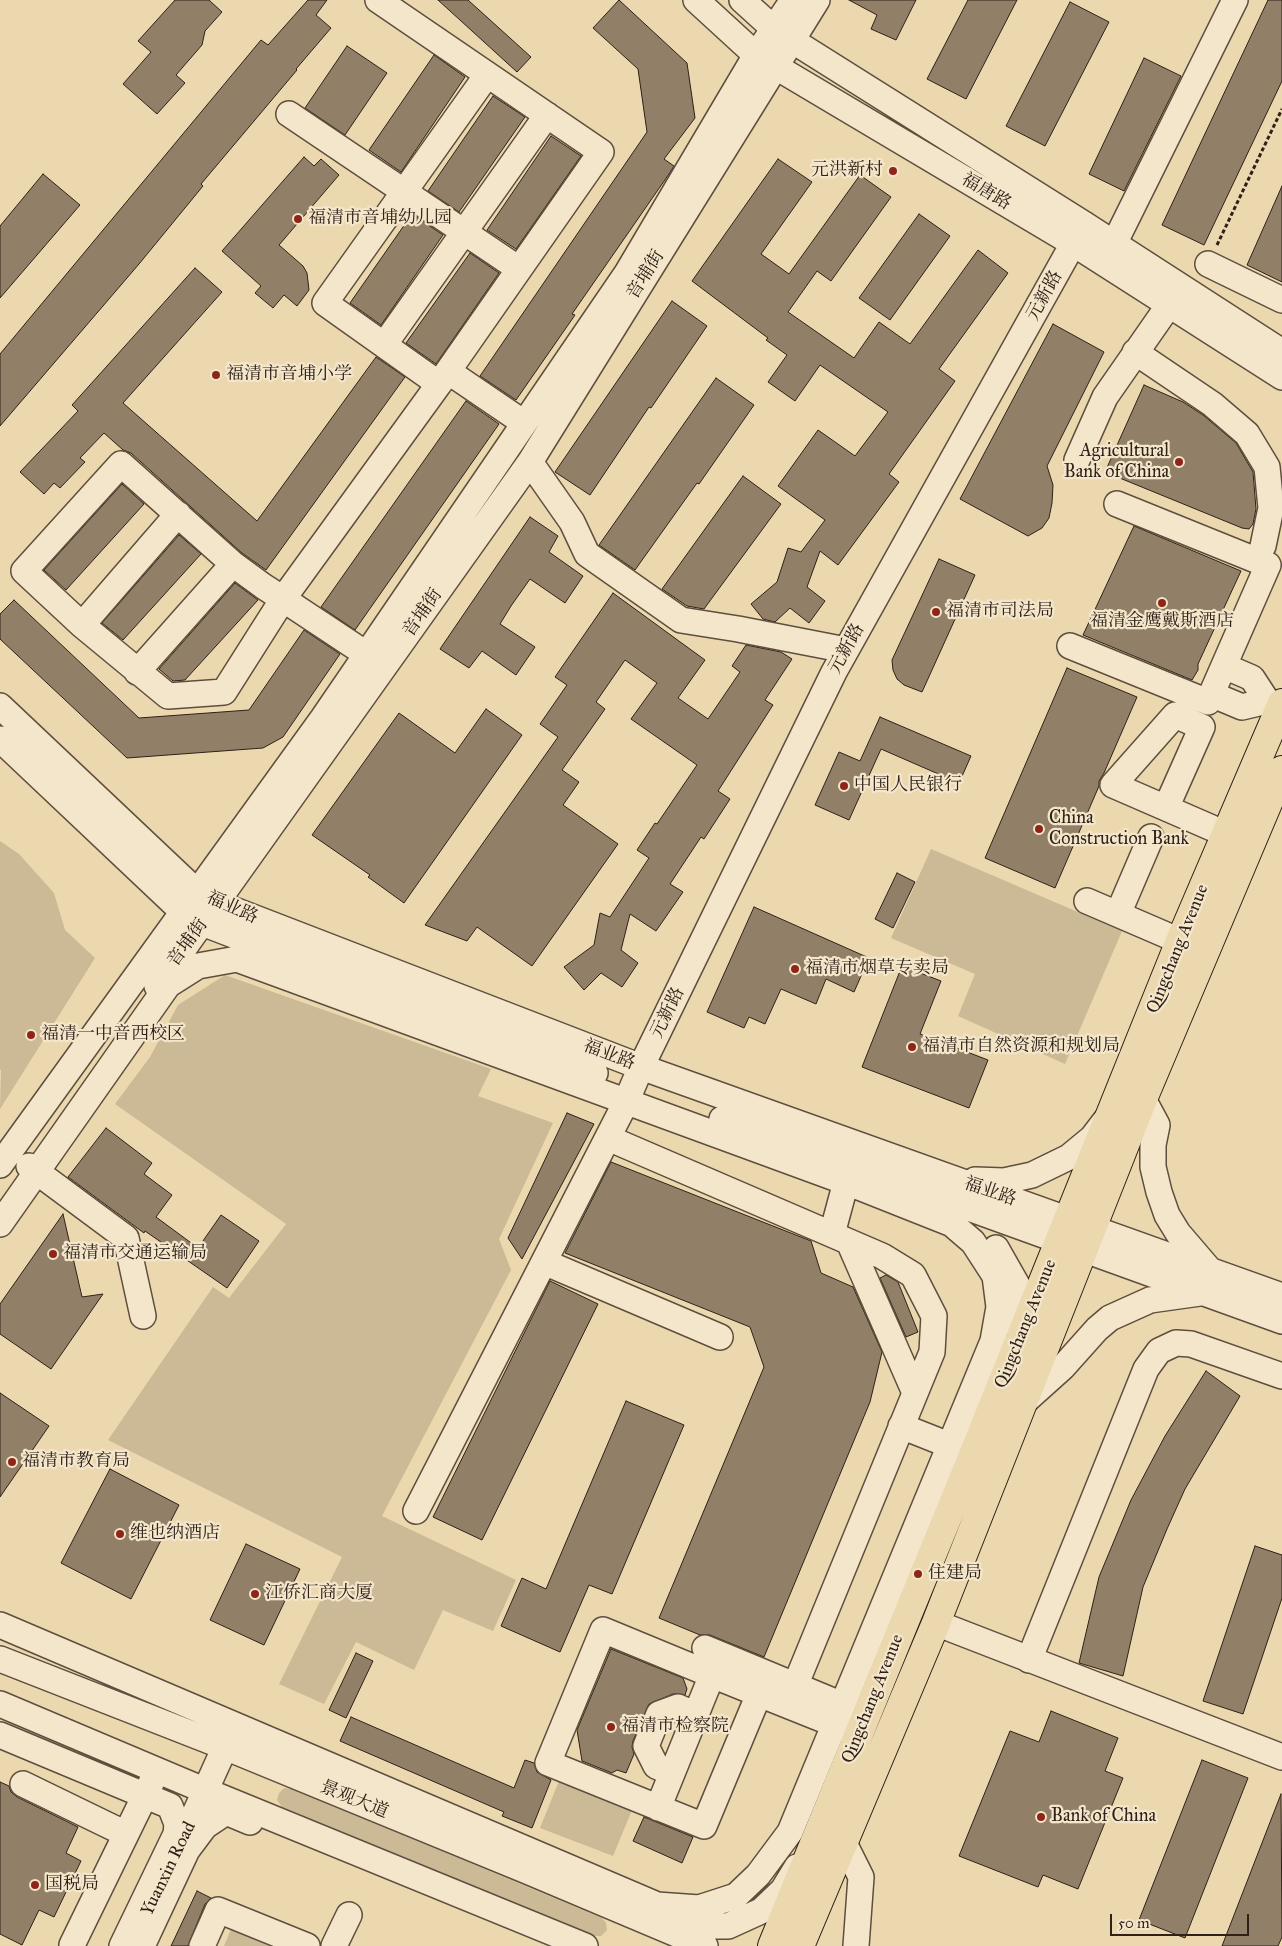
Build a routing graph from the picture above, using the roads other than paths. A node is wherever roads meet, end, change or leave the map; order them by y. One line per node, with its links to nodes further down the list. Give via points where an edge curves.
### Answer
1 (378, 0): 9 (street)
2 (696, 0): 8 (street, 福唐路)
3 (742, 0): 7 (street, 福唐路)
4 (793, 0): 7 (street, 音埔街)
5 (817, 0): 7 (street, 音埔街)
6 (1235, 0): 15 (street)
7 (782, 34): 8 (street, 音埔街); 14 (street, 福唐路)
8 (765, 61): 14 (street, 福唐路); 25 (street, 音埔街, via 627,273); 27 (street, 音埔街)
9 (487, 75): 11 (street); 12 (street)
10 (289, 114): 12 (street)
11 (547, 115): 13 (street); 17 (street, via 602,152)
12 (405, 191): 13 (street); 20 (street, via 325,303)
13 (464, 231): 17 (street); 20 (street)
14 (1079, 234): 15 (street, 福唐路); 19 (street, 福唐路); 35 (street, 元新路)
15 (1114, 244): 22 (street, 福唐路)
16 (1208, 264): 18 (street)
17 (519, 269): 24 (street)
18 (1282, 300)
19 (1169, 305): 21 (street); 23 (street, 福唐路)
20 (384, 345): 24 (street)
21 (1135, 352): 26 (street, via 1105,397); 30 (street, via 1212,404 1247,434 1266,467 1271,508)
22 (1282, 352)
23 (1282, 377)
24 (444, 378): 25 (street); 32 (street)
25 (524, 423): 36 (street, 音埔街)
26 (1078, 460)
27 (530, 462): 35 (street, via 572,522 587,554 681,620); 47 (street, 音埔街)
28 (1117, 504): 37 (street, via 1268,565)
29 (178, 514): 31 (street); 33 (street); 33 (street, via 122,464 24,571)
30 (1264, 546)
31 (233, 564): 32 (street); 38 (street)
32 (283, 599): 36 (street); 38 (street, via 224,692 168,696)
33 (82, 625): 38 (street)
34 (1070, 646): 39 (street, via 1208,702)
35 (846, 650): 52 (street, 元新路)
36 (366, 654): 47 (street, 音埔街)
37 (1224, 666): 39 (street); 40 (street, via 1252,678)
38 (137, 672)
39 (1211, 694): 40 (street, via 1242,707)
40 (1276, 704): 51 (main road, Qingchang Avenue)
41 (0, 706): 47 (street, 福业路)
42 (0, 739): 50 (street, 福业路)
43 (1282, 770): 53 (main road, Qingchang Avenue)
44 (1166, 808): 45 (street)
45 (1212, 828)
46 (1152, 837): 49 (street)
47 (207, 898): 50 (street, 音埔街); 52 (street, 福业路)
48 (1087, 901): 49 (street)
49 (1118, 914): 51 (street)
50 (192, 918): 52 (street, 福业路); 56 (street, 音埔街); 57 (street, 音埔街)
51 (1180, 941): 54 (main road, Qingchang Avenue)
52 (634, 1085): 55 (street, 元新路); 57 (street, via 236,959 198,966 168,985); 58 (street, 福业路); 59 (street, 福业路)
53 (1143, 1099): 62 (main road, Qingchang Avenue); 65 (street, via 1157,1124 1153,1167 1167,1215)
54 (1111, 1113): 59 (street, via 1092,1138 1069,1157 1032,1175); 62 (main road, Qingchang Avenue)
55 (608, 1138): 63 (street); 64 (street, 元新路)
56 (0, 1165)
57 (33, 1169): 60 (street, 音埔街); 61 (street); 67 (street, via 126,1238)
58 (848, 1174): 59 (street, 福业路); 63 (street); 75 (street, via 952,1224 973,1242 995,1276 999,1307 993,1341)
59 (953, 1190): 62 (street, 福业路); 70 (street, via 1004,1260 1017,1285 1024,1306)
60 (0, 1206)
61 (0, 1224)
62 (1076, 1234): 65 (street, 福业路); 70 (main road, Qingchang Avenue); 73 (main road, Qingchang Avenue)
63 (840, 1238): 72 (street); 72 (street, via 882,1256 913,1276 934,1316 932,1352)
64 (544, 1262): 69 (street); 76 (street, 元新路)
65 (1208, 1281): 66 (street, 福业路); 68 (street, 福业路); 73 (street, via 1150,1300 1110,1318)
66 (1282, 1296)
67 (143, 1316)
68 (1282, 1321)
69 (720, 1337)
70 (1014, 1351): 75 (main road, Qingchang Avenue)
71 (1282, 1376): 81 (street, via 1191,1344 1176,1343 1159,1351 1146,1369)
72 (915, 1393): 74 (street)
73 (1024, 1402): 77 (main road, Qingchang Avenue)
74 (901, 1426): 75 (street); 83 (street)
75 (962, 1450): 87 (main road, Qingchang Avenue)
76 (416, 1511)
77 (936, 1624): 81 (street); 98 (main road, Qingchang Avenue)
78 (0, 1625): 87 (street, via 657,1905 700,1908 736,1896 758,1875 790,1832)
79 (705, 1648): 83 (street)
80 (0, 1659): 89 (street, 景观大道)
81 (1029, 1660): 90 (street)
82 (712, 1675): 84 (street); 86 (street); 96 (street, via 603,1630 548,1763)
83 (795, 1686): 87 (street)
84 (759, 1694): 87 (street); 96 (street, via 704,1826)
85 (0, 1704): 91 (street)
86 (696, 1715): 92 (street); 92 (street, via 678,1708 659,1714 649,1738 646,1746 656,1766)
87 (847, 1718): 98 (main road, Qingchang Avenue)
88 (0, 1736): 95 (street)
89 (225, 1748): 94 (street, Yuanxin Road); 100 (street, 景观大道)
90 (1282, 1757)
91 (158, 1770): 94 (street); 95 (street)
92 (672, 1773): 96 (street)
93 (23, 1784): 97 (street)
94 (206, 1791): 101 (street); 104 (street, Yuanxin Road)
95 (145, 1796): 97 (street); 103 (street, via 170,1806 178,1824)
96 (658, 1808)
97 (126, 1834): 102 (street)
98 (830, 1837): 100 (street, via 761,1910 728,1926); 111 (main road, Qingchang Avenue); 112 (main road, Qingchang Avenue); 113 (street, via 861,1877)
99 (349, 1915): 108 (street)
100 (649, 1923): 110 (street, 景观大道)
101 (544, 1941): 105 (street, via 226,1812 205,1826 187,1850); 109 (street)
102 (72, 1945)
103 (122, 1946)
104 (132, 1946)
105 (142, 1946)
106 (202, 1946): 107 (street, via 218,1910)
107 (307, 1946)
108 (334, 1946)
109 (584, 1946)
110 (705, 1946)
111 (772, 1946)
112 (800, 1946)
113 (856, 1946)

